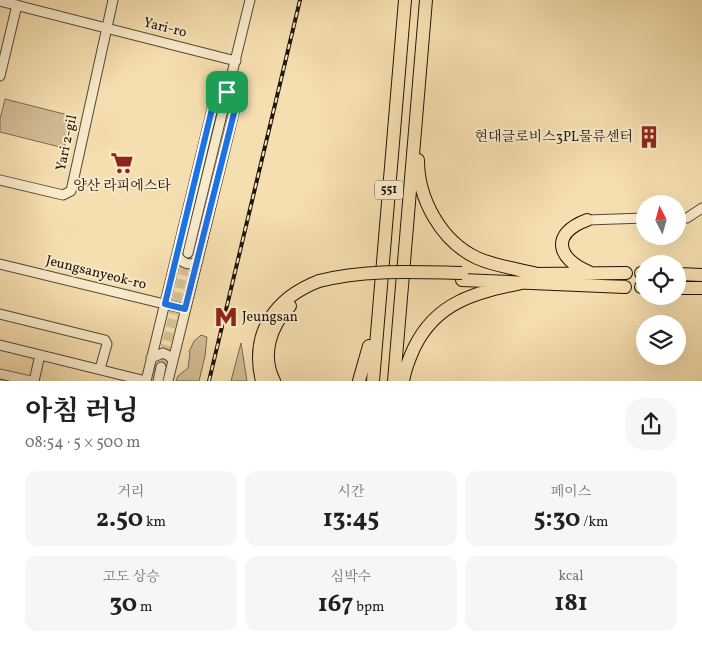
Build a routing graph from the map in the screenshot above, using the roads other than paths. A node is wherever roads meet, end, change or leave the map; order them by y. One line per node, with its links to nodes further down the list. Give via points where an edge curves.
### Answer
1 (113, 0): 8 (street)
2 (250, 0): 9 (street)
3 (405, 0): 13 (highway, 551)
4 (426, 0): 49 (highway, 551)
5 (431, 0): 26 (highway, via 419,142 418,171 423,195 434,219 455,242 478,258)
6 (0, 1): 7 (street, Yari-ro)
7 (17, 5): 8 (street, Yari-ro); 10 (street)
8 (106, 28): 9 (street, Yari-ro); 12 (street, Yari 2-gil, via 71,191 62,195)
9 (236, 61): 11 (street)
10 (0, 73)
11 (227, 92): 18 (street); 19 (street, via 213,105); 20 (street, via 235,109)
12 (0, 180)
13 (388, 205): 47 (highway, via 381,218 369,346); 48 (highway, 551)
14 (702, 208): 16 (street)
15 (636, 218): 17 (street)
16 (686, 218)
17 (587, 220): 23 (highway, via 569,231 562,246 567,260)
18 (188, 254)
19 (177, 255): 20 (street, via 186,263); 31 (street)
20 (198, 261): 32 (street)
21 (0, 264): 31 (street, Jeungsanyeok-ro)
22 (626, 273): 23 (highway)
23 (591, 274): 26 (highway)
24 (686, 274): 25 (highway)
25 (702, 275)
26 (534, 278): 27 (highway, bridge, via 369,272 344,274); 28 (highway); 50 (highway, via 461,299 437,316 418,340)
27 (321, 285): 45 (highway, via 291,295 268,322 259,352); 46 (highway, via 295,302 275,328 267,357)
28 (626, 287)
29 (686, 288): 30 (highway)
30 (702, 288)
31 (165, 304): 32 (street, Jeungsanyeok-ro); 36 (street)
32 (185, 309): 37 (street)
33 (0, 314): 39 (street, via 105,340 107,344)
34 (0, 345): 35 (street)
35 (40, 355): 39 (street); 41 (street)
36 (151, 358): 37 (street, via 163,353); 42 (street)
37 (173, 360): 44 (street)
38 (161, 367): 43 (street)
39 (100, 369): 42 (street)
40 (0, 374): 41 (street)
41 (33, 381)
42 (146, 381)
43 (158, 381)
44 (168, 381)
45 (262, 381)
46 (274, 381)
47 (359, 381)
48 (372, 381)
49 (394, 381)
50 (403, 381)

